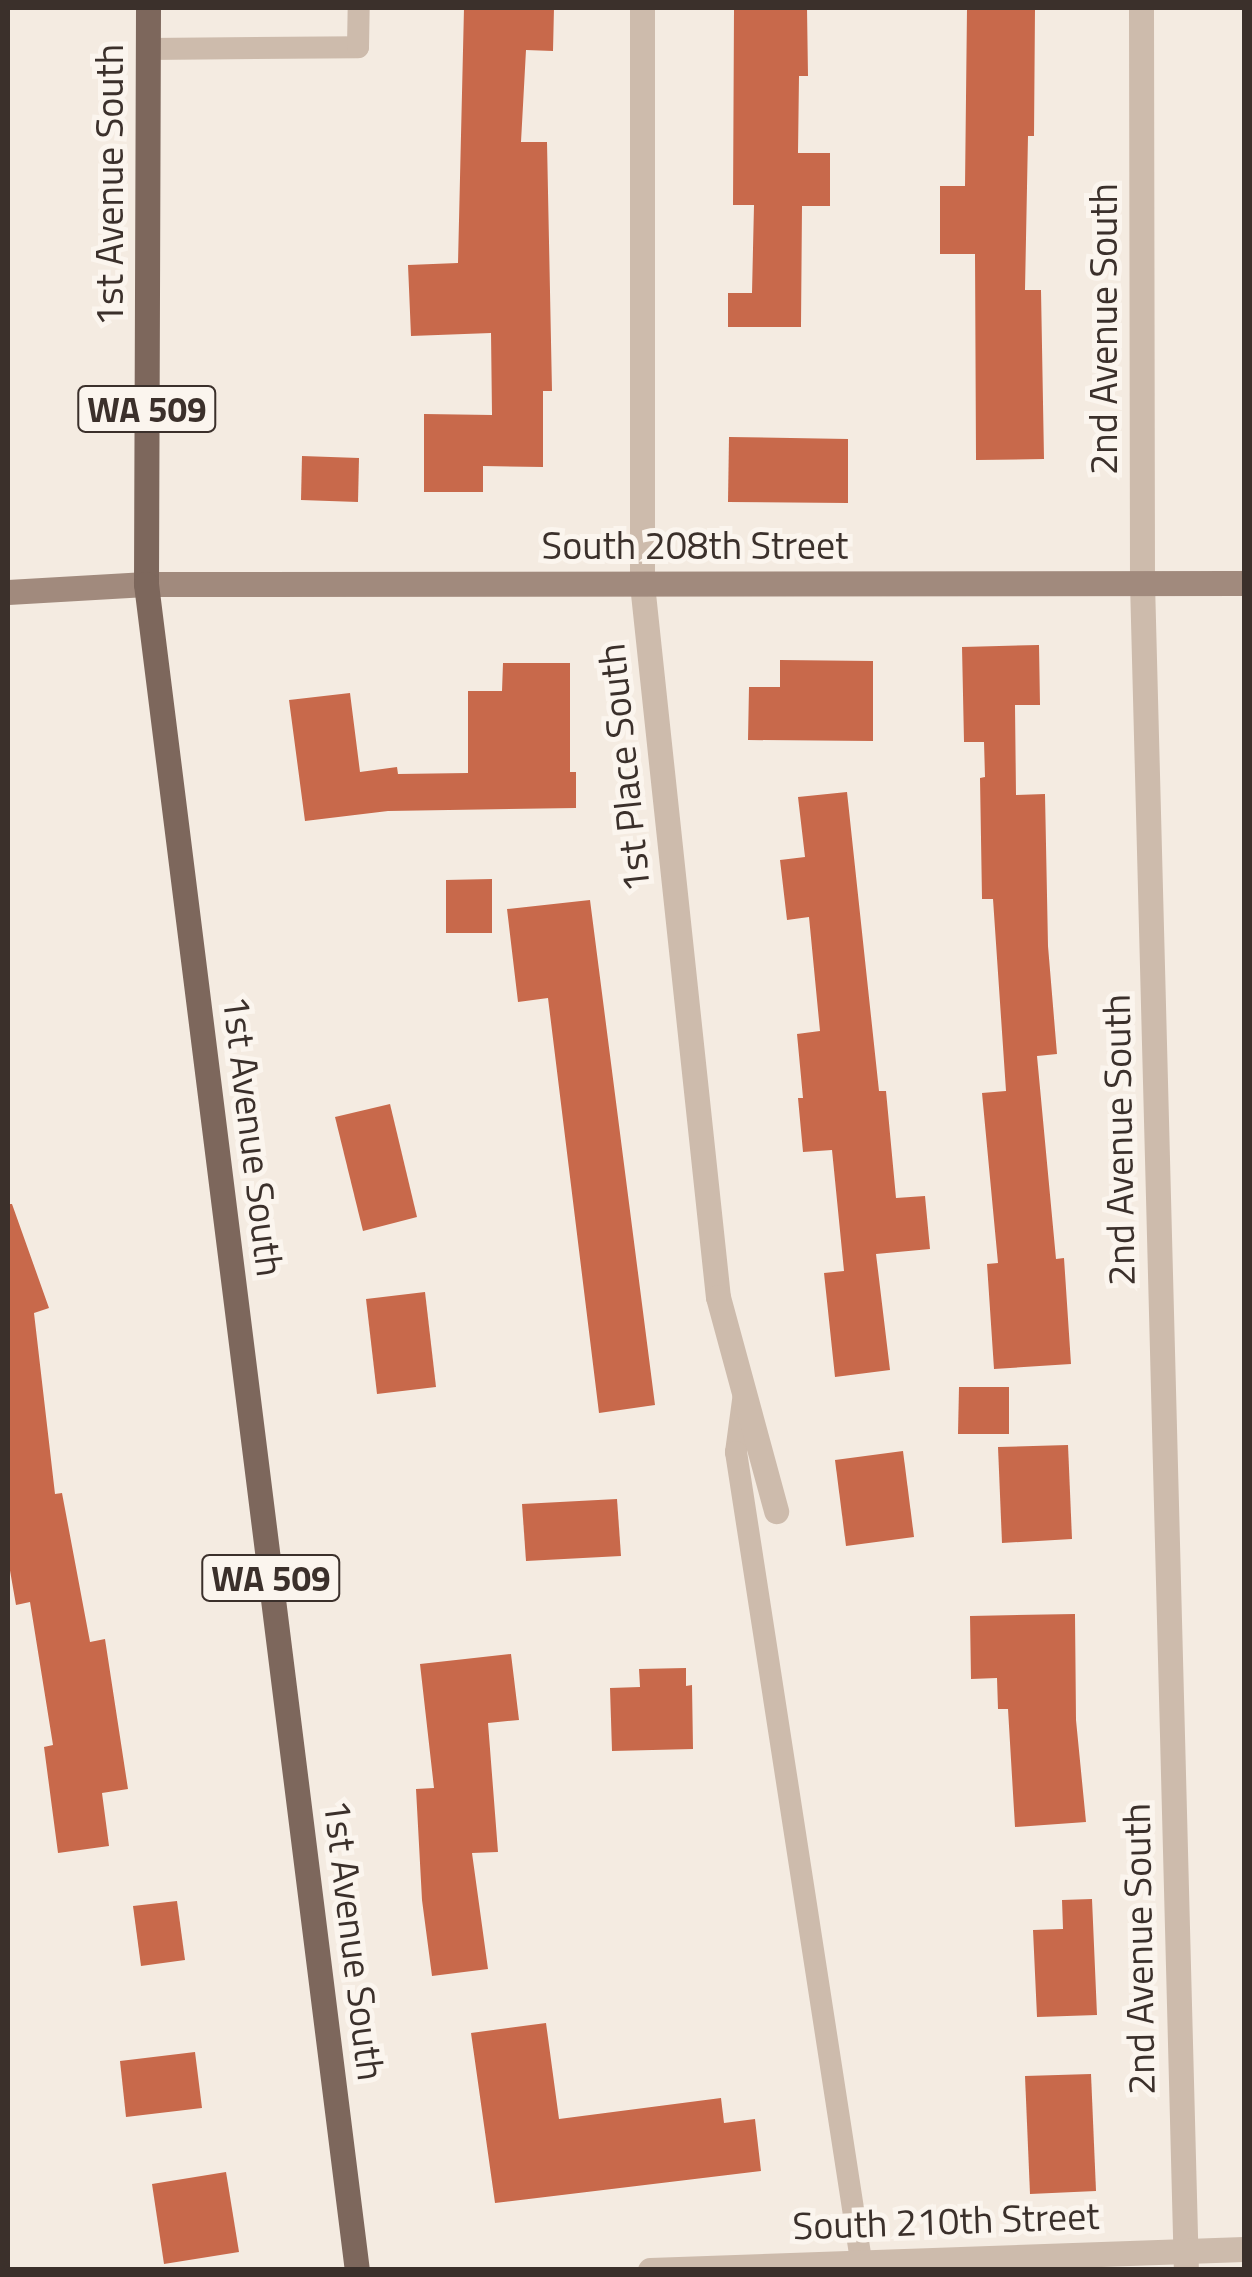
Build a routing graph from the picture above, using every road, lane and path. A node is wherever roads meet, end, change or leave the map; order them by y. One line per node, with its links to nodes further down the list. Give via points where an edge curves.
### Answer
1 (148, 8): 5 (main road, 1st Avenue South / WA 509)
2 (359, 8): 5 (lane, via 358,47)
3 (642, 8): 9 (street, 1st Place South)
4 (1141, 8): 6 (street, 2nd Avenue South)
5 (148, 49): 8 (main road, 1st Avenue South / WA 509)
6 (1142, 582): 7 (street, South 208th Street); 9 (street, South 208th Street); 14 (street, 2nd Avenue South)
7 (1244, 583)
8 (146, 584): 9 (street, South 208th Street); 10 (street, South 208th Street); 16 (main road, 1st Avenue South / WA 509)
9 (642, 584): 11 (street, 1st Place South, via 718,1296)
10 (8, 592)
11 (744, 1393): 12 (street, 1st Place South); 15 (lane, via 736,1452)
12 (776, 1511)
13 (1244, 2249): 14 (street, South 210th Street)
14 (1185, 2260): 15 (street, South 210th Street)
15 (862, 2265): 17 (street, South 210th Street)
16 (358, 2270)
17 (650, 2270)

